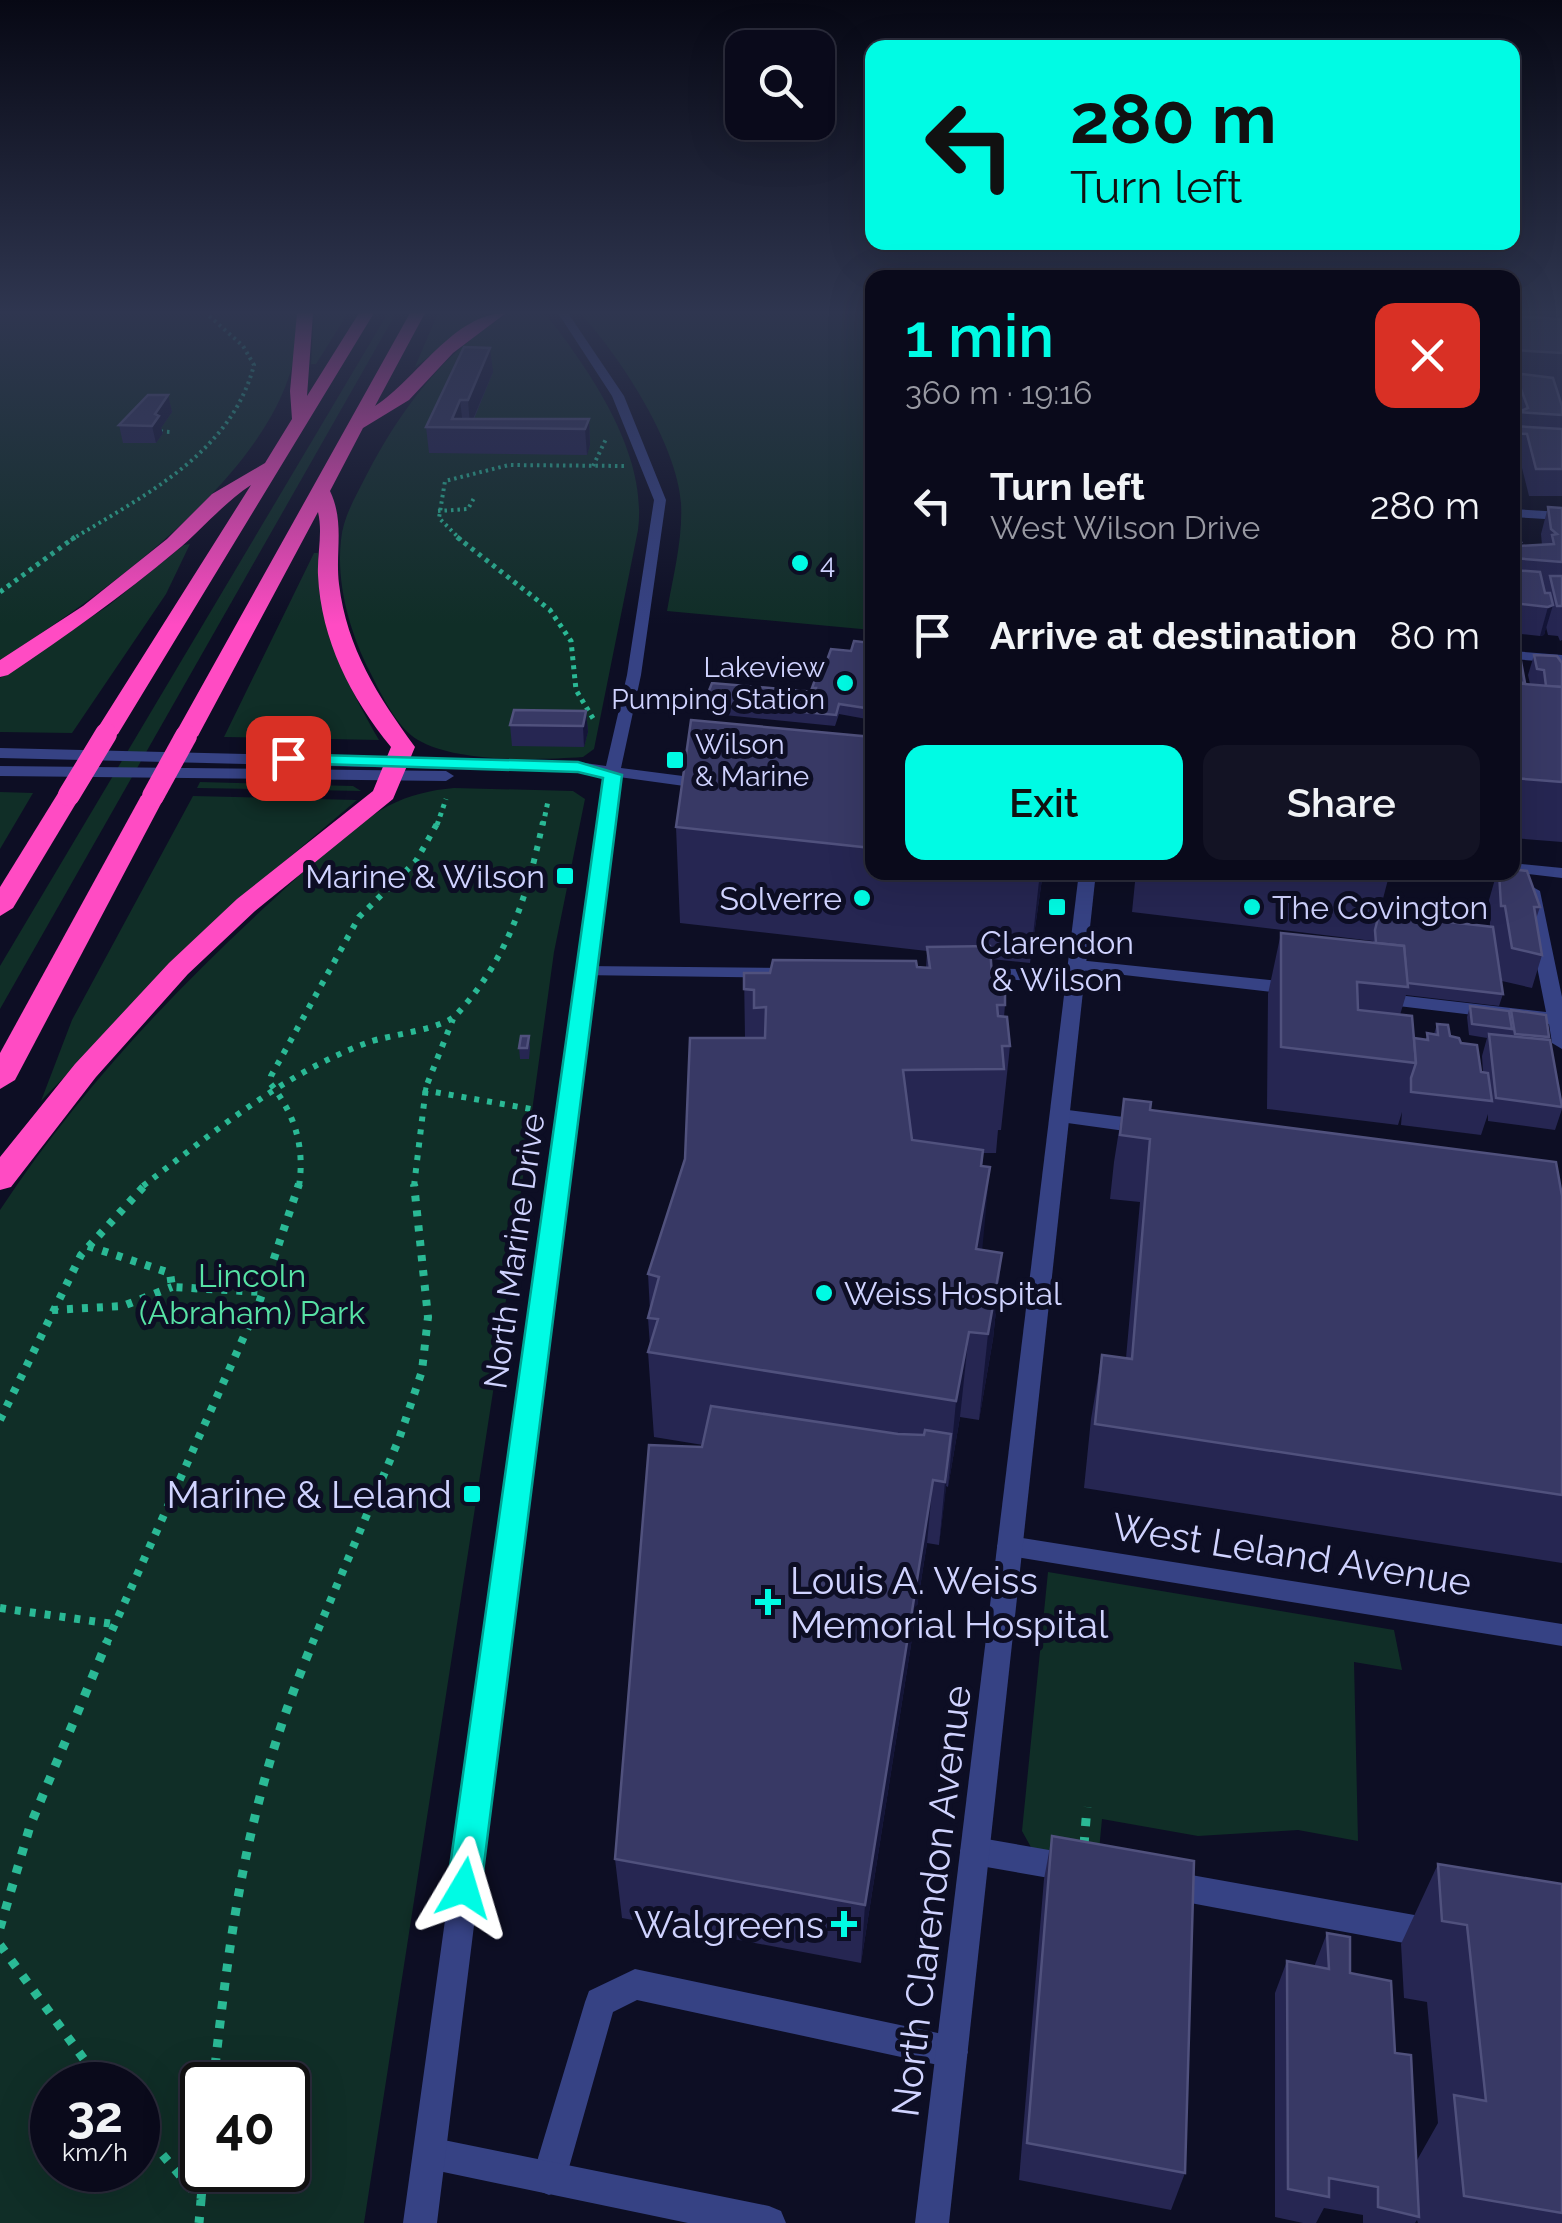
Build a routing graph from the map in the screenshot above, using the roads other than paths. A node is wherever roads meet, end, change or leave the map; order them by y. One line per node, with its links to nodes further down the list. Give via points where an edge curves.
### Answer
1 (362, 417): 5 (highway)
2 (372, 417): 5 (highway)
3 (626, 417): 16 (street, North Marine Drive, via 660,500)
4 (301, 418): 6 (highway)
5 (357, 426): 7 (highway)
6 (276, 460): 12 (highway, via 218,498 90,610); 21 (highway, bridge)
7 (322, 494): 14 (highway, via 334,524 327,573 338,629 360,684 404,747); 30 (highway, bridge)
8 (1520, 513): 9 (street)
9 (1562, 516)
10 (1520, 656): 11 (street)
11 (1562, 659)
12 (0, 670)
13 (0, 752): 14 (street)
14 (395, 769): 15 (street); 16 (street, via 576,779); 33 (highway, via 384,794 244,908 143,1006 70,1086)
15 (0, 771)
16 (613, 775): 17 (street); 23 (street, North Marine Drive)
17 (718, 786)
18 (1520, 869): 19 (street); 28 (street)
19 (1562, 874)
20 (1087, 880): 22 (street, North Clarendon Avenue)
21 (0, 908)
22 (1077, 970): 24 (street); 26 (street); 31 (street, North Clarendon Avenue)
23 (584, 971): 25 (street, via 808,973); 41 (street, North Marine Drive)
24 (958, 979)
25 (808, 989)
26 (1309, 991)
27 (1366, 997): 28 (street)
28 (1557, 1018): 29 (street)
29 (1562, 1043)
30 (0, 1080)
31 (1060, 1116): 32 (street); 34 (street, North Clarendon Avenue)
32 (1163, 1129)
33 (0, 1179)
34 (1010, 1546): 35 (street, West Leland Avenue); 36 (street, North Clarendon Avenue)
35 (1562, 1636)
36 (975, 1850): 37 (street); 40 (street, North Clarendon Avenue)
37 (1102, 1873)
38 (1140, 1880): 39 (street)
39 (1466, 1939)
40 (952, 2052): 42 (street, via 635,1984 600,2002); 45 (street, North Clarendon Avenue)
41 (429, 2153): 42 (street); 43 (street, North Marine Drive)
42 (549, 2178): 44 (street)
43 (420, 2223)
44 (769, 2223)
45 (932, 2223)

